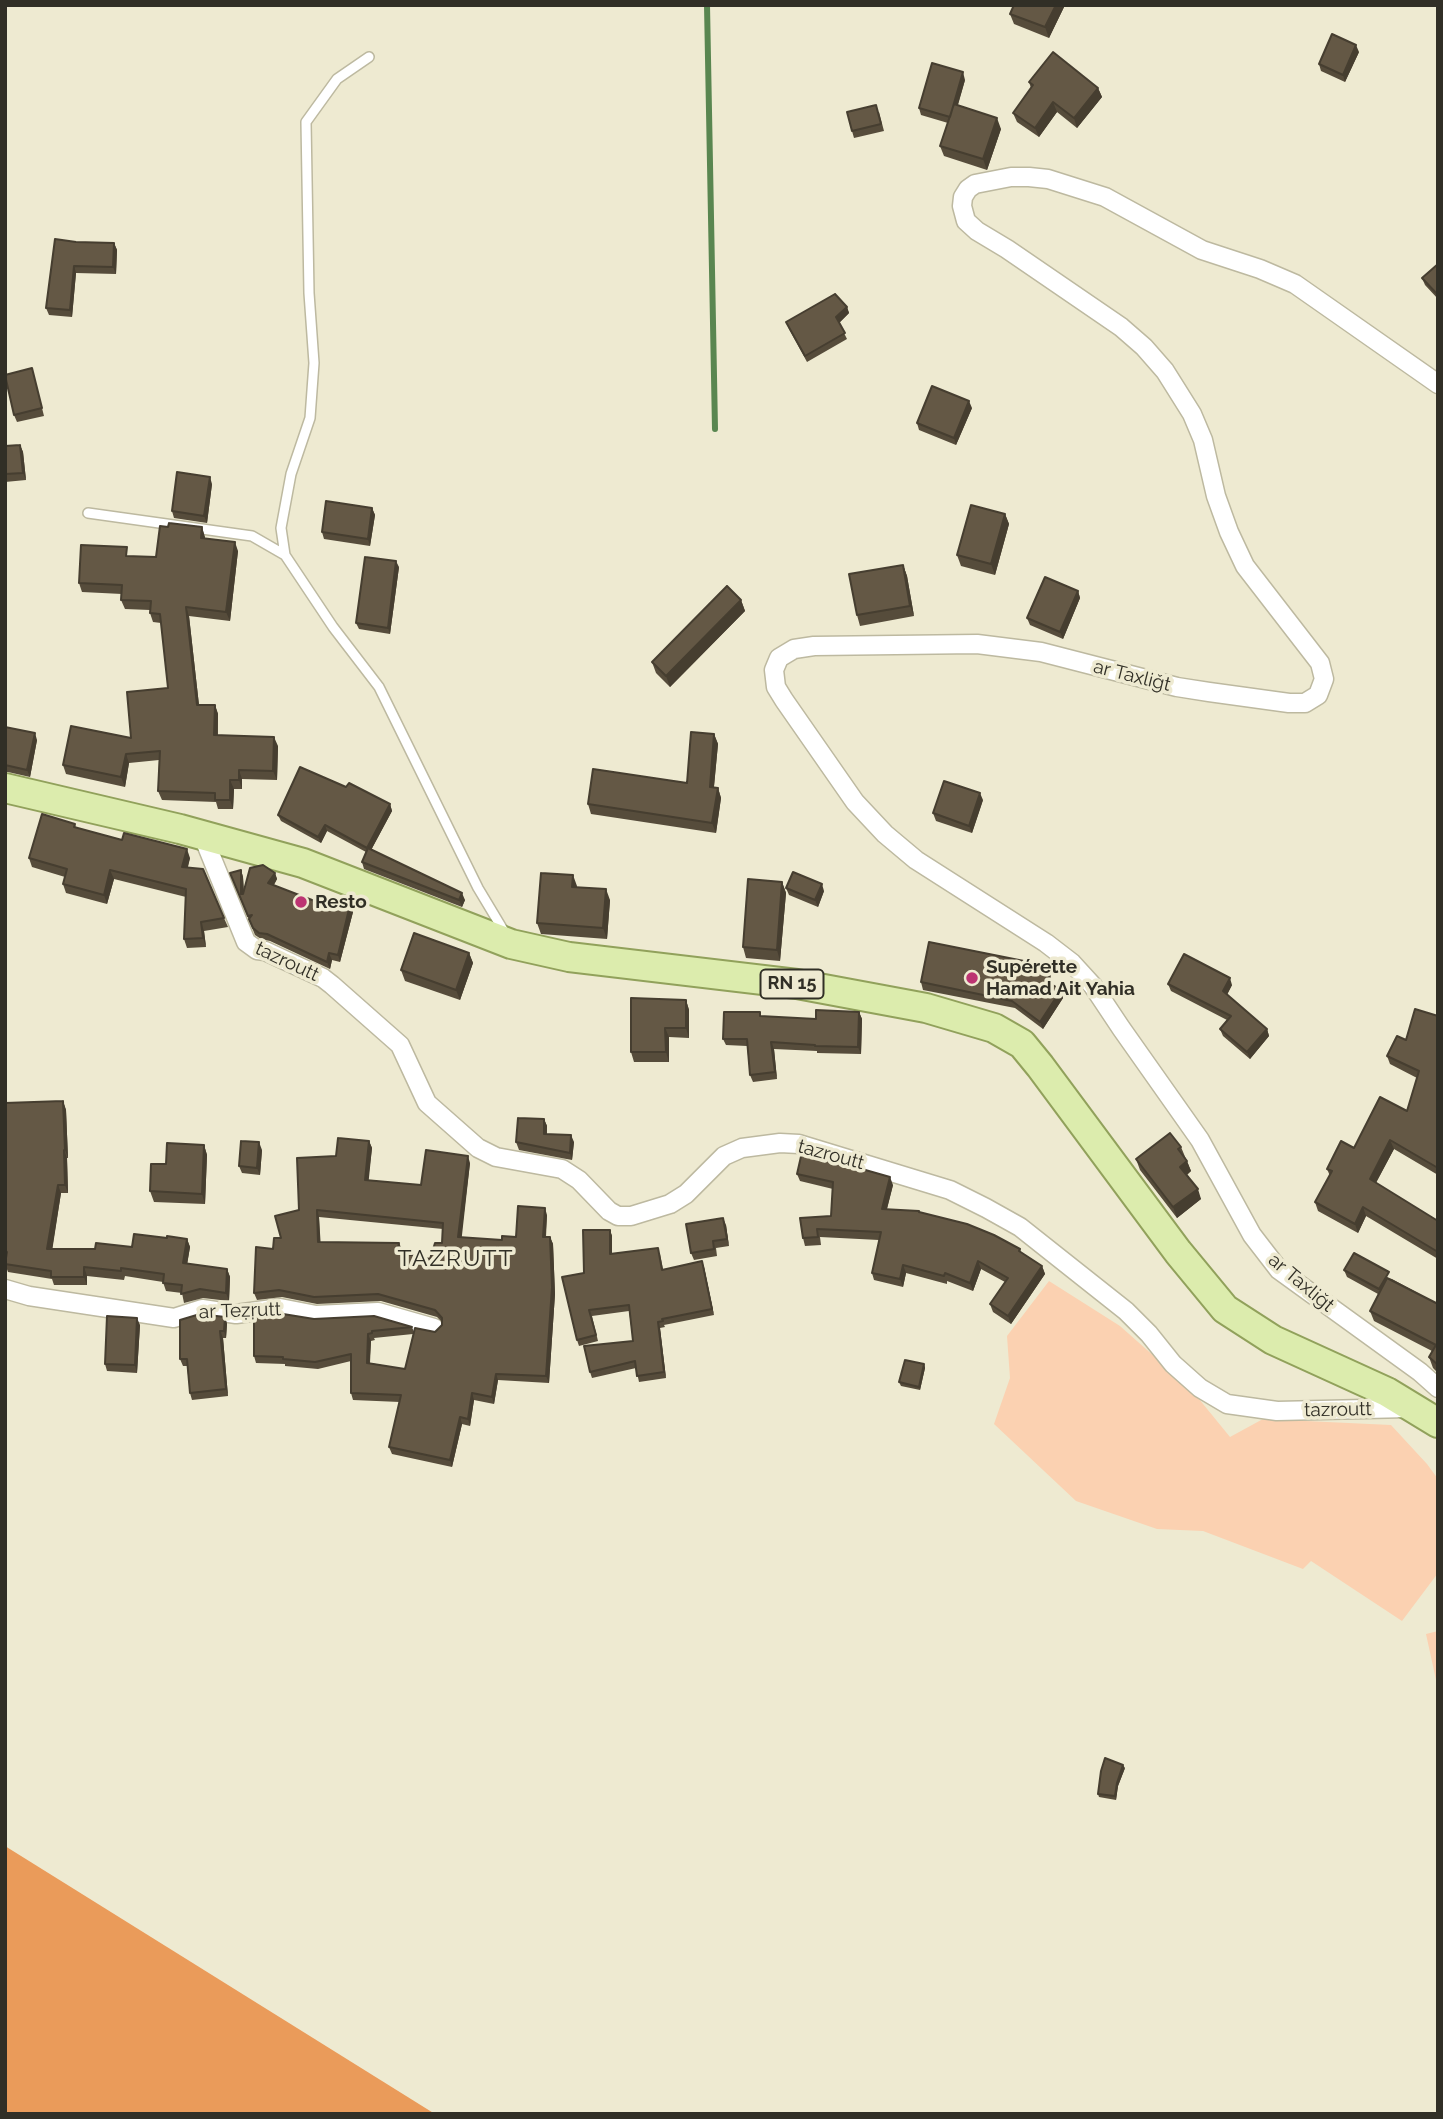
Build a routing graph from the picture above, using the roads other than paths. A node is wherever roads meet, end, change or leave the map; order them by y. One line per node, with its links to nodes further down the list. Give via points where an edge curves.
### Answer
1 (369, 57): 4 (lane, via 337,79 306,122 314,363 310,418 291,474 281,527)
2 (1438, 384): 10 (street, ar Taxliǧt, via 1295,285 1202,250 1105,197 1029,177 975,184 968,188 962,206 971,226 1121,327 1165,371 1203,440 1216,496 1245,566 1320,663 1324,679 1318,695 1305,703 1289,703 1177,687 1041,652 977,644 814,646 794,649 779,658 774,670 784,700 855,802 885,834 916,860 1046,943 1072,962 1093,986 1200,1140 1252,1235 1279,1270)
3 (88, 513): 4 (lane, via 252,536)
4 (285, 555): 7 (lane, via 379,687 478,888)
5 (5, 788): 6 (main road, RN 15)
6 (202, 835): 7 (main road, RN 15, via 303,863); 11 (street, tazroutt, via 246,942 323,978 352,1002 400,1045 427,1103 478,1148 496,1157 562,1169 618,1216 670,1204 724,1156 742,1148 799,1144 950,1190 1020,1227 1126,1311 1200,1388 1227,1404 1277,1411)
7 (511, 944): 11 (main road, RN 15, via 569,957 797,984 926,1008 994,1028 1022,1044 1225,1309 1273,1340 1387,1392)
8 (5, 1289): 9 (street, ar Teẓṛutt, via 174,1318 202,1309 236,1314 281,1308 316,1315 379,1312)
9 (434, 1328)
10 (1438, 1388)
11 (1427, 1416)

